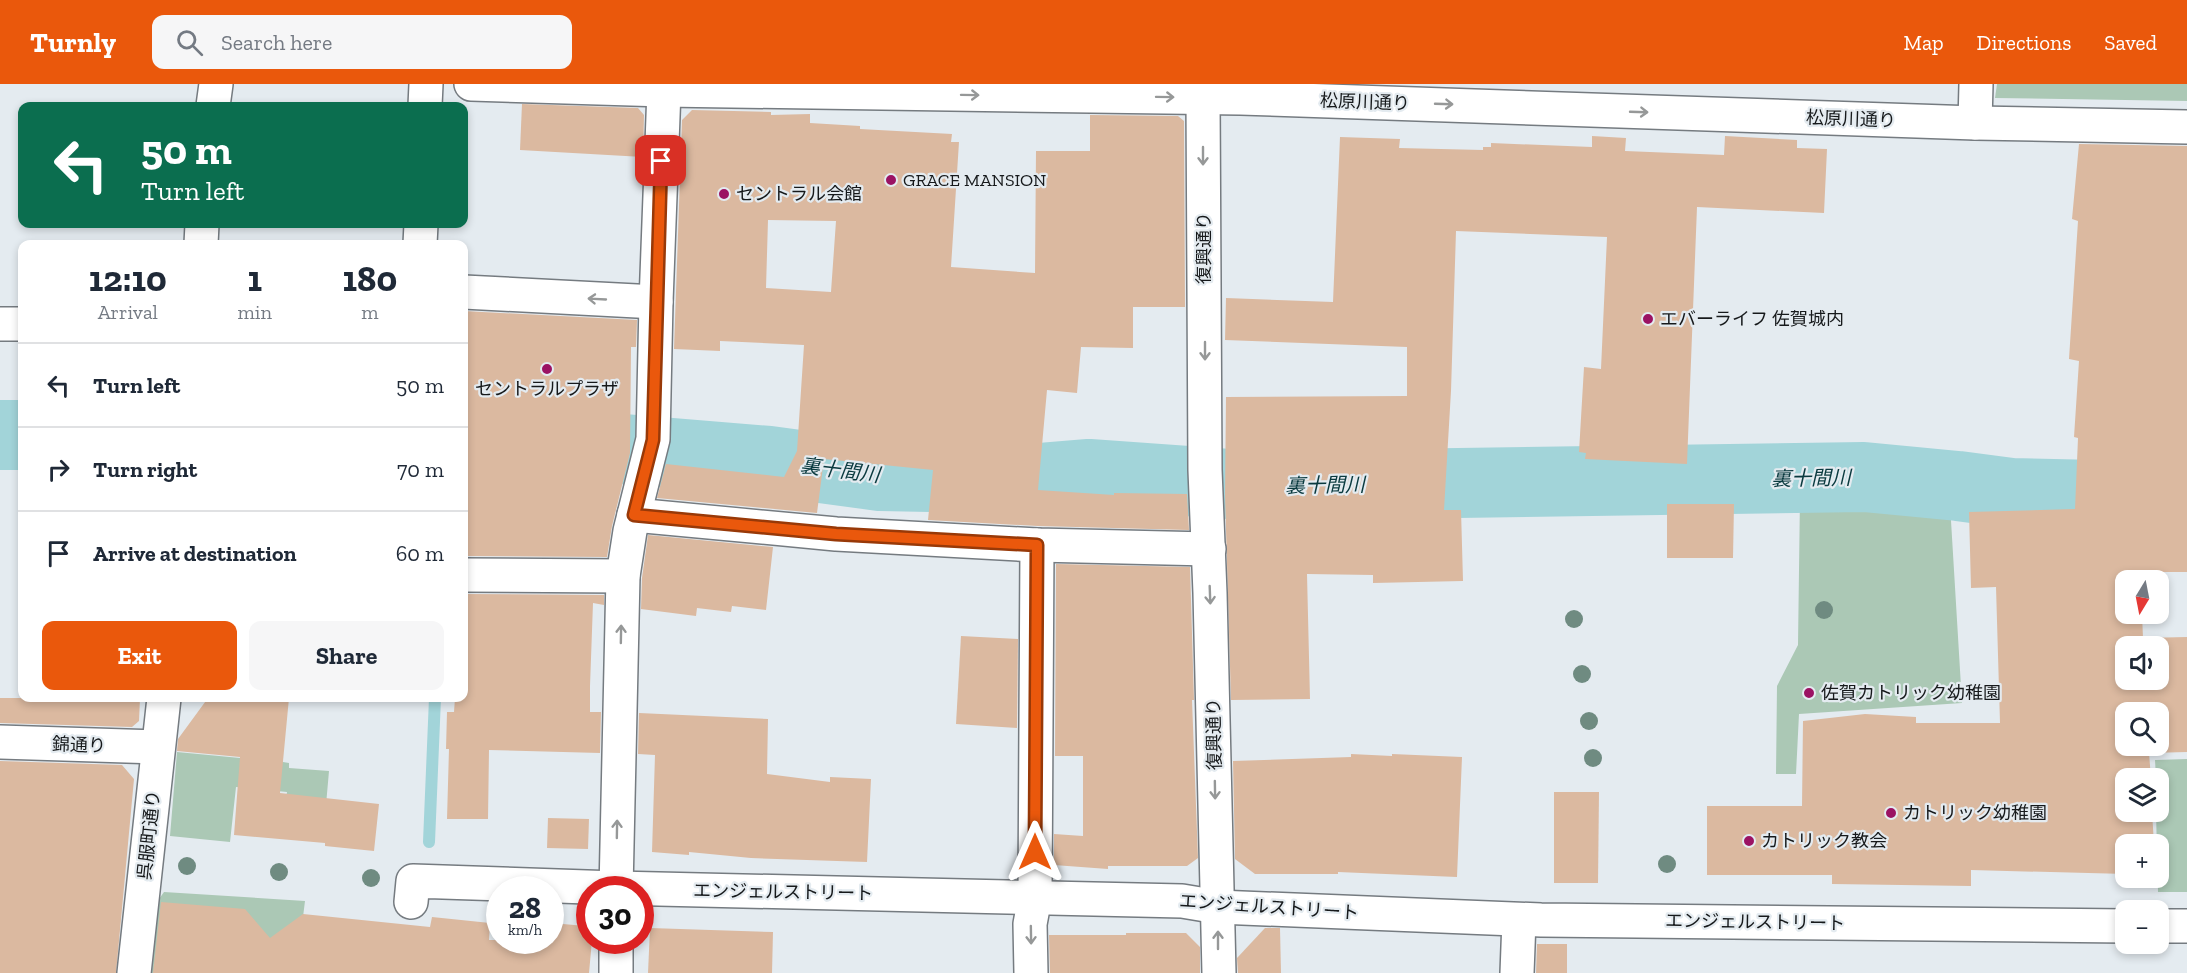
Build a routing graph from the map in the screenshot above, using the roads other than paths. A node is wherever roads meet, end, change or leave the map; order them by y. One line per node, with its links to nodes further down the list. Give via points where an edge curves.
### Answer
1 (216, 84): 7 (street)
2 (426, 84): 8 (street)
3 (471, 84): 4 (street, 松原川通り)
4 (664, 90): 5 (street, 松原川通り, one-way to 5); 11 (street)
5 (1203, 98): 6 (street, 松原川通り, one-way to 6, via 1535,107); 16 (street, 復興通り, one-way to 16)
6 (1976, 101): 9 (street, 松原川通り)
7 (214, 102)
8 (425, 102)
9 (2187, 127)
10 (468, 292): 11 (street, one-way to 10)
11 (656, 302): 14 (street, via 650,454)
12 (0, 324): 13 (street)
13 (18, 324)
14 (634, 515): 15 (street, via 836,534); 18 (street)
15 (1037, 545): 16 (street); 26 (street)
16 (1209, 549): 27 (street, 復興通り, one-way to 27)
17 (468, 575): 18 (street)
18 (623, 576): 22 (street, one-way to 18)
19 (164, 702): 21 (street, 呉服町通り)
20 (0, 742): 21 (street, 錦通り)
21 (158, 747): 33 (street, 呉服町通り)
22 (616, 876)
23 (576, 890): 25 (street, エンジェルストリート)
24 (654, 890): 26 (street, エンジェルストリート)
25 (412, 892)
26 (1035, 897): 27 (street, エンジェルストリート, via 1182,901); 35 (street, one-way to 35, via 1030,924)
27 (1218, 907): 28 (street, エンジェルストリート); 36 (street, 復興通り, one-way to 27)
28 (1520, 920): 29 (street, エンジェルストリート); 37 (street)
29 (2115, 926)
30 (2169, 926): 31 (street)
31 (2187, 926)
32 (616, 954): 34 (street)
33 (134, 973)
34 (616, 973)
35 (1031, 973)
36 (1219, 973)
37 (1517, 973)

